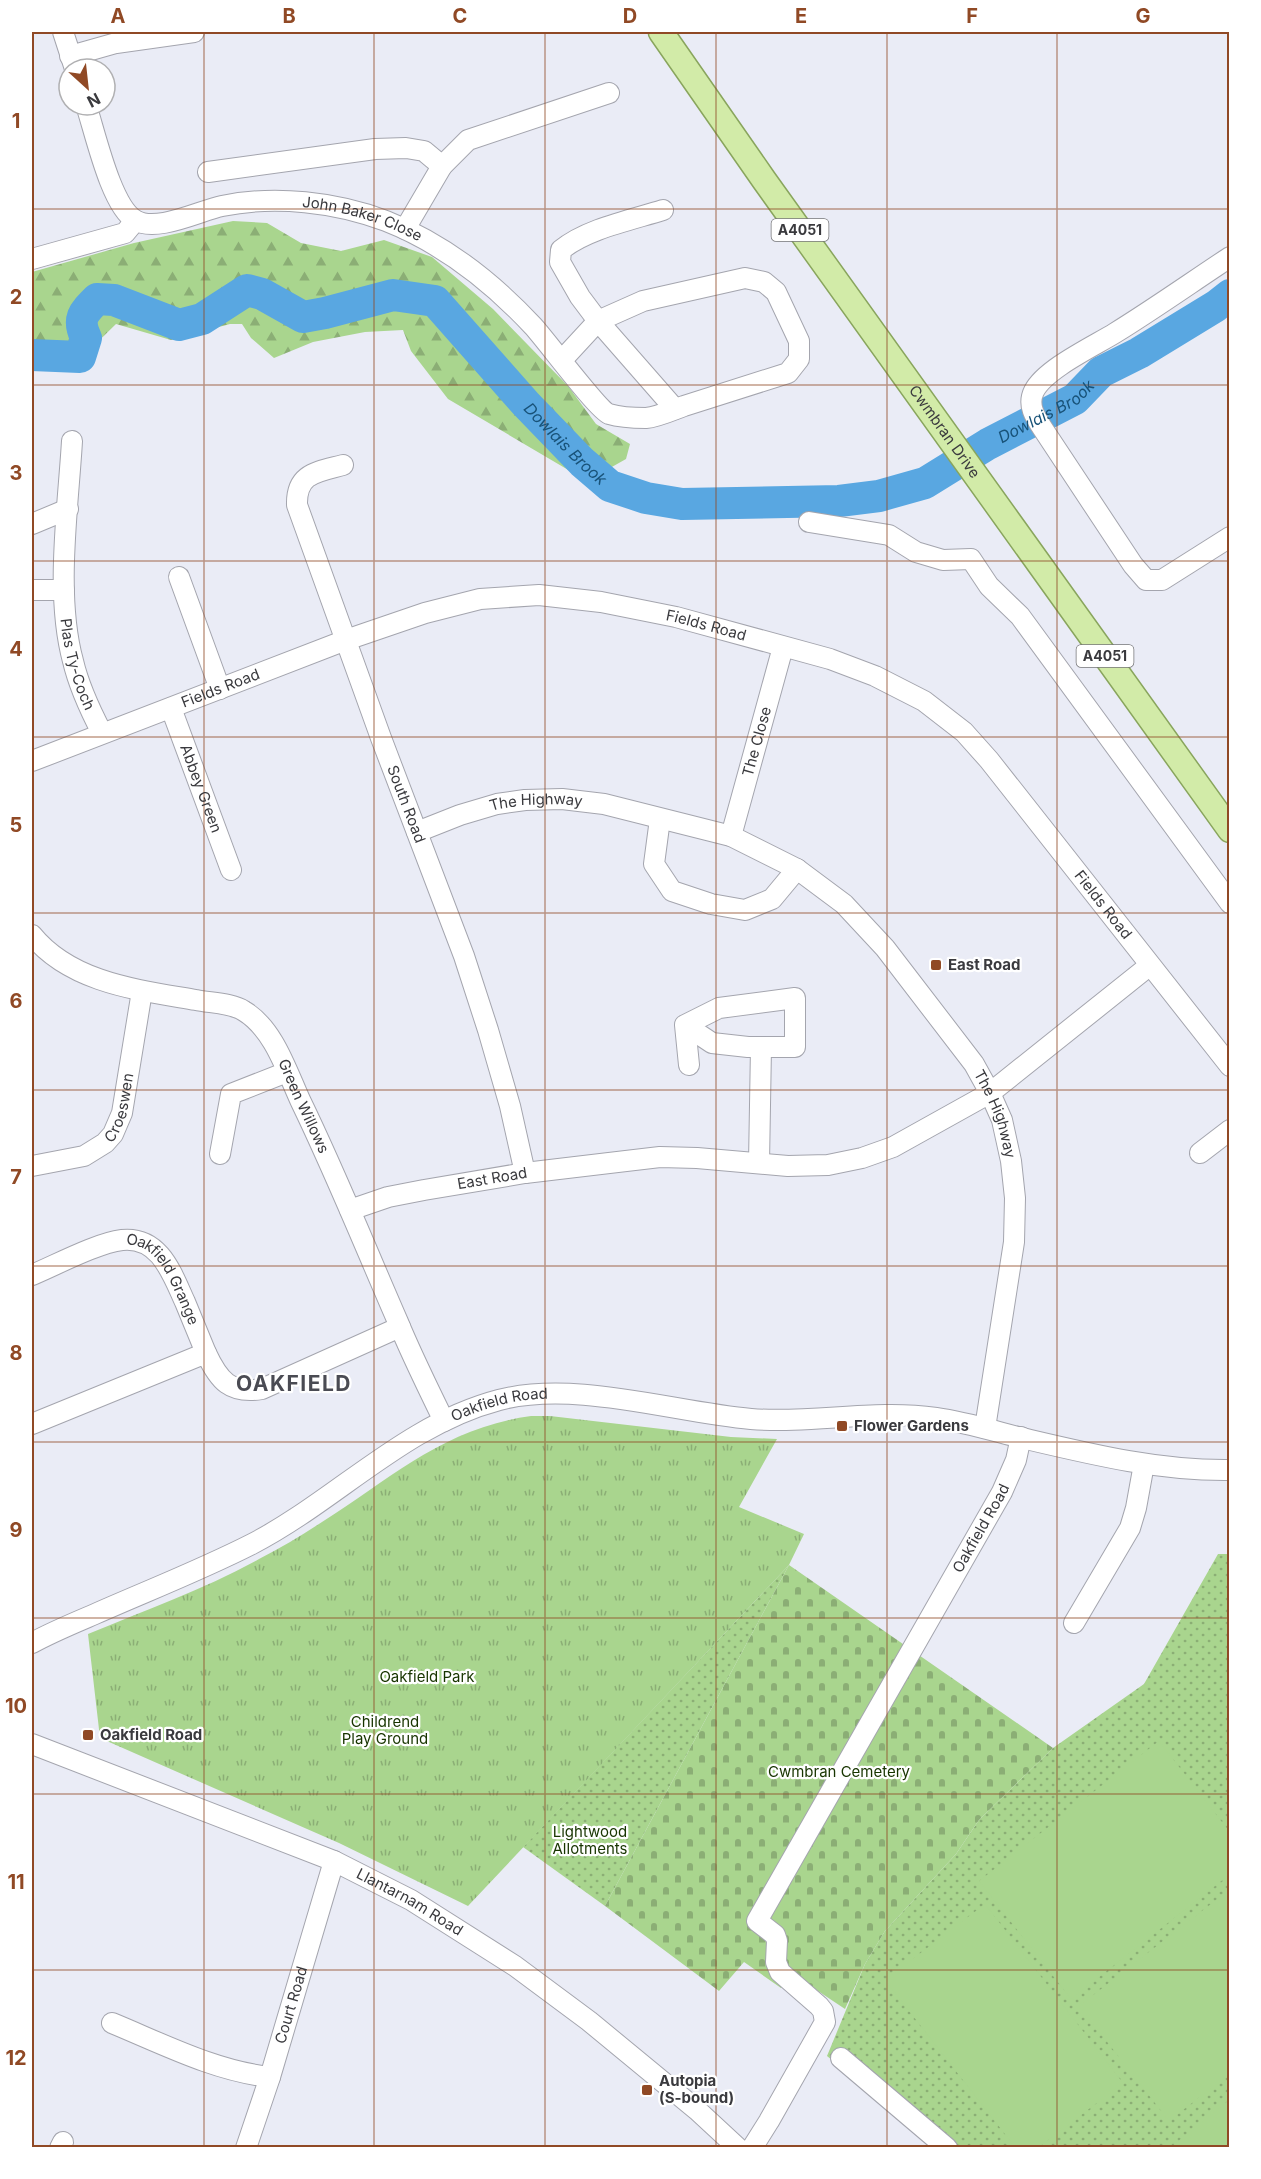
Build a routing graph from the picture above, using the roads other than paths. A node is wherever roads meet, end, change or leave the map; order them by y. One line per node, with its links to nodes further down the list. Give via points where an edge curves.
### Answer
1 (63, 32): 4 (street)
2 (194, 32): 5 (street, via 116,43)
3 (661, 32): 34 (main road, Cwmbran Drive / A4051)
4 (71, 57)
5 (84, 57)
6 (609, 93): 8 (street, via 468,140)
7 (90, 117): 11 (street, via 113,191)
8 (442, 166): 9 (street, via 424,151 375,148); 12 (street)
9 (208, 172)
10 (663, 210): 15 (street, via 609,227 561,250 560,262 565,273)
11 (135, 221): 12 (street, John Baker Close, via 152,225 222,206 264,200 362,212); 14 (street, via 125,233)
12 (405, 229): 16 (street, John Baker Close, via 465,266 509,301)
13 (1230, 257): 23 (street, via 1068,361 1043,379 1034,392 1038,421 1146,580 1162,580)
14 (32, 259)
15 (598, 321): 16 (street); 17 (street); 17 (street, via 643,301 745,278 765,282 776,292 799,341 800,359 788,373)
16 (562, 360): 17 (street, John Baker Close, via 608,414 647,418)
17 (675, 409)
18 (72, 441): 20 (street, Plas Ty-Coch)
19 (343, 465): 27 (street, South Road, via 311,474 302,481 297,505)
20 (68, 509): 22 (street); 26 (street, Plas Ty-Coch)
21 (808, 522): 39 (street, via 889,535 916,552 943,560 971,559 989,586 1020,616)
22 (32, 524)
23 (1230, 537)
24 (179, 577): 29 (street)
25 (32, 590): 26 (street)
26 (64, 590): 31 (street, Plas Ty-Coch, via 72,659)
27 (346, 640): 28 (street, Fields Road, via 480,599 539,595 676,617); 29 (street, Fields Road); 35 (street, South Road)
28 (783, 646): 36 (street, The Close); 41 (street, Fields Road, via 875,676 924,701 964,732)
29 (220, 689): 30 (street, Fields Road)
30 (171, 708): 31 (street, Fields Road); 38 (street, Abbey Green)
31 (102, 734): 32 (street, Fields Road)
32 (32, 761)
33 (660, 819): 35 (street, The Highway, via 604,804 525,800 497,804); 36 (street, The Highway); 37 (street, via 654,864 672,891 745,910 772,899)
34 (1230, 830)
35 (417, 832): 54 (street, South Road, via 488,1030)
36 (731, 836): 37 (street, The Highway)
37 (797, 869): 48 (street, The Highway, via 844,903 885,948 974,1064)
38 (231, 870)
39 (1230, 903)
40 (32, 935): 42 (street, Green Willows, via 61,963)
41 (1149, 966): 45 (street, Fields Road); 48 (street, East Road)
42 (142, 991): 47 (street, Green Willows, via 243,1010 260,1023); 53 (street, Croeswen, via 122,1113 113,1134 84,1156)
43 (685, 1025): 44 (street, via 712,1043); 44 (street, via 719,1008 795,998 795,1047); 46 (street)
44 (760, 1047): 52 (street)
45 (1227, 1056)
46 (689, 1065)
47 (287, 1072): 51 (street, via 231,1094); 55 (street, Green Willows)
48 (990, 1093): 52 (street, East Road, via 893,1147 862,1158 828,1165); 61 (street, The Highway, via 1002,1120 1015,1198 1014,1231)
49 (1230, 1130): 50 (street)
50 (1200, 1153)
51 (220, 1154)
52 (759, 1163): 54 (street, East Road, via 660,1158)
53 (32, 1166)
54 (525, 1173): 55 (street, East Road, via 388,1197)
55 (350, 1210): 57 (street, Green Willows)
56 (32, 1275): 58 (street, Oakfield Grange, via 106,1244 143,1242 164,1258 172,1272)
57 (400, 1327): 58 (street, Oakfield Grange, via 272,1385 251,1390 241,1390 222,1380); 59 (street, Green Willows)
58 (206, 1353): 60 (street)
59 (444, 1421): 61 (street, Oakfield Road, via 497,1401 545,1394 597,1397 752,1419 905,1415); 66 (street, Oakfield Road, via 407,1440 254,1543)
60 (32, 1424)
61 (985, 1428): 62 (street, Oakfield Road)
62 (1021, 1437): 63 (street, Oakfield Road); 74 (street, Oakfield Road, via 1005,1485 757,1921 777,1938 776,1962 780,1972 819,2006 825,2022)
63 (1144, 1464): 64 (street, Oakfield Road); 65 (street, via 1130,1528)
64 (1230, 1470)
65 (1074, 1623)
66 (32, 1643)
67 (32, 1744): 68 (street, Llantarnam Road)
68 (334, 1861): 71 (street, Court Road); 73 (street, Llantarnam Road, via 411,1900 515,1966 597,2027)
69 (112, 2023): 71 (street, via 218,2065)
70 (840, 2058): 75 (street)
71 (270, 2077): 72 (street, Court Road)
72 (246, 2148)
73 (738, 2148)
74 (752, 2148)
75 (947, 2148)

